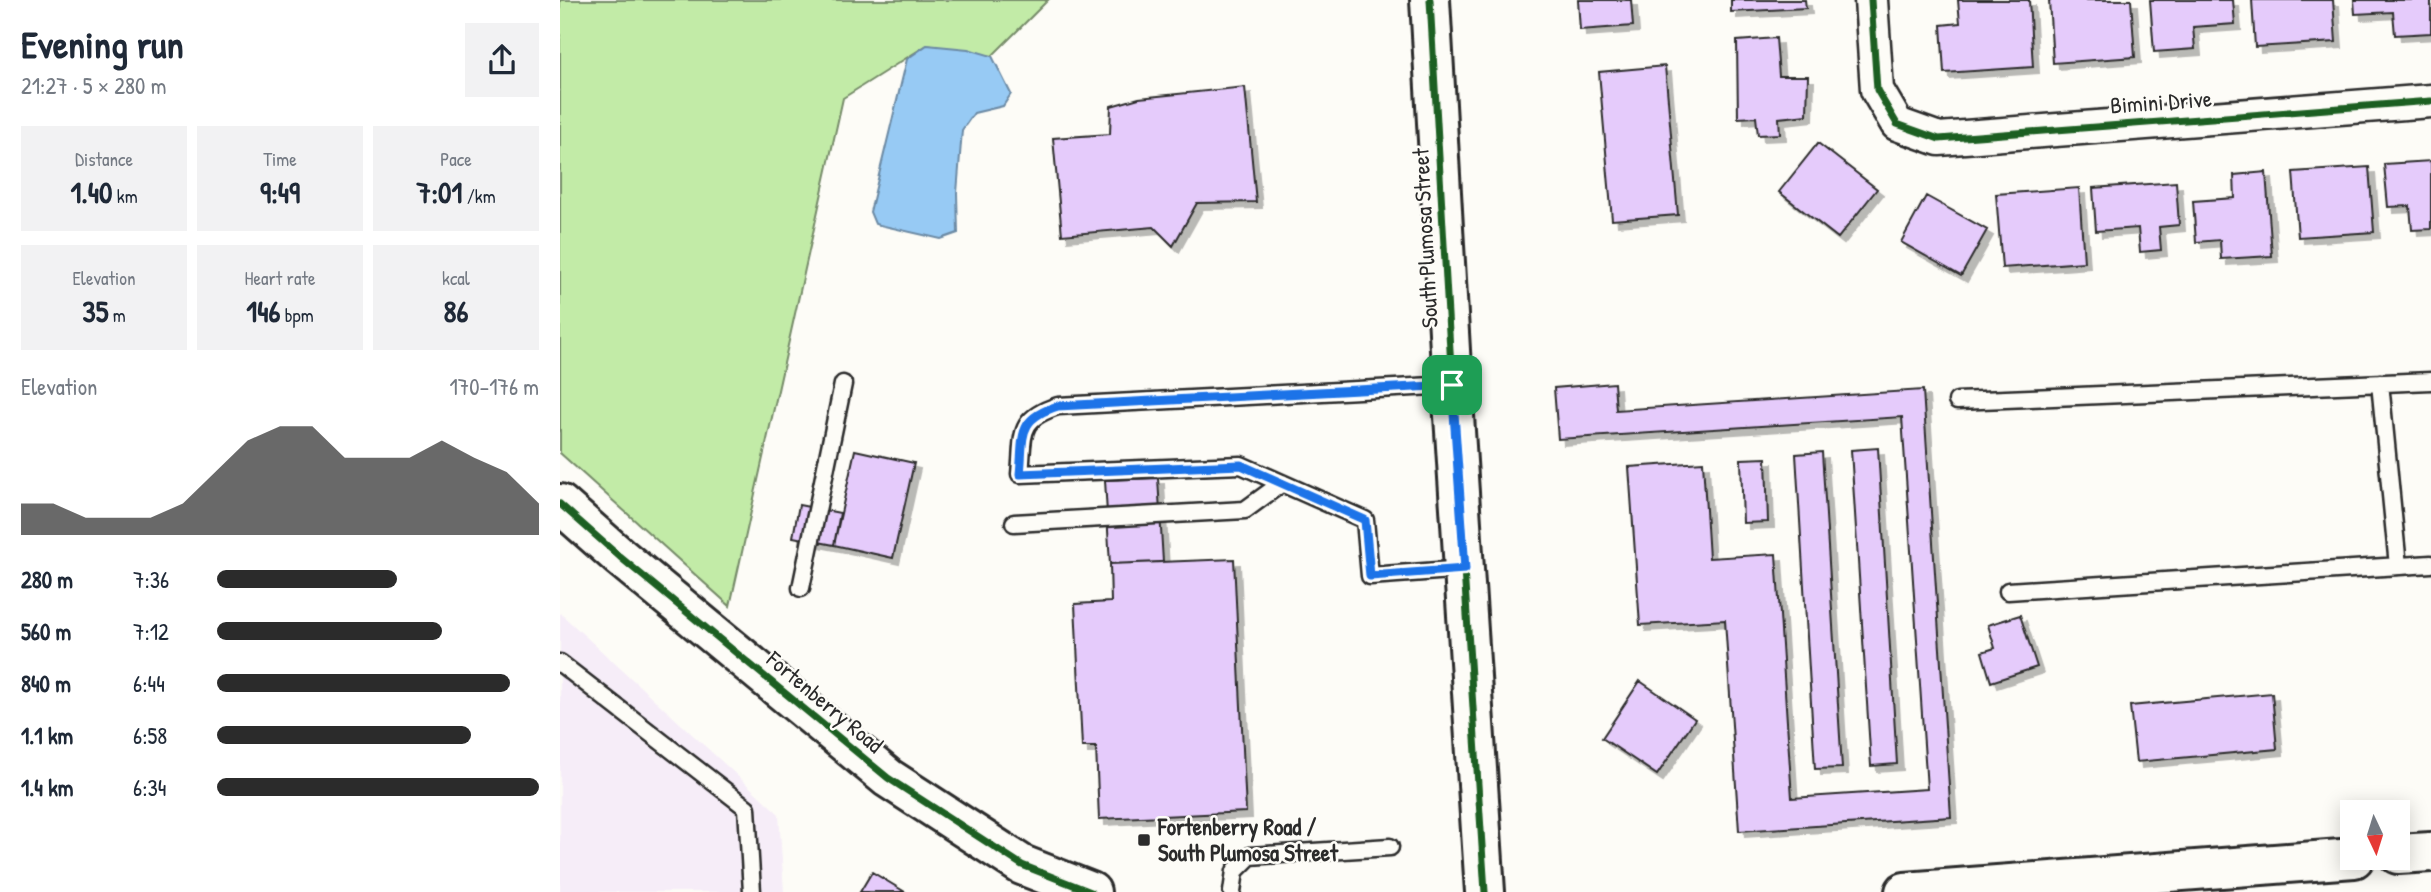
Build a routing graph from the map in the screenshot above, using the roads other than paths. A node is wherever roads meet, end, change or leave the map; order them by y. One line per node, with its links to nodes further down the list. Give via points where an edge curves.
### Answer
1 (1430, 0): 7 (street, South Plumosa Street)
2 (1871, 0): 3 (street, Bimini Drive, via 1877,90 1897,124 1939,139)
3 (2431, 101)
4 (2431, 381): 6 (lane)
5 (843, 383): 15 (lane)
6 (2380, 383): 8 (lane); 13 (lane)
7 (1452, 385): 9 (lane, via 1058,406 1037,412 1025,427 1020,474 1241,465); 14 (street, South Plumosa Street)
8 (1957, 401)
9 (1282, 483): 11 (lane, via 1245,510); 14 (lane, via 1365,520 1370,576)
10 (560, 504): 23 (street, Fortenberry Road, via 888,778 1022,864)
11 (1014, 523)
12 (2431, 564): 13 (lane)
13 (2398, 566): 16 (lane)
14 (1465, 569): 25 (street, South Plumosa Street)
15 (802, 588)
16 (2008, 591)
17 (560, 663): 22 (lane, via 747,808)
18 (1390, 847): 24 (lane, via 1250,856 1235,871)
19 (2431, 852): 20 (street)
20 (2410, 853)
21 (2340, 859): 26 (street)
22 (752, 892)
23 (1091, 892)
24 (1232, 892)
25 (1485, 892)
26 (1905, 892)

